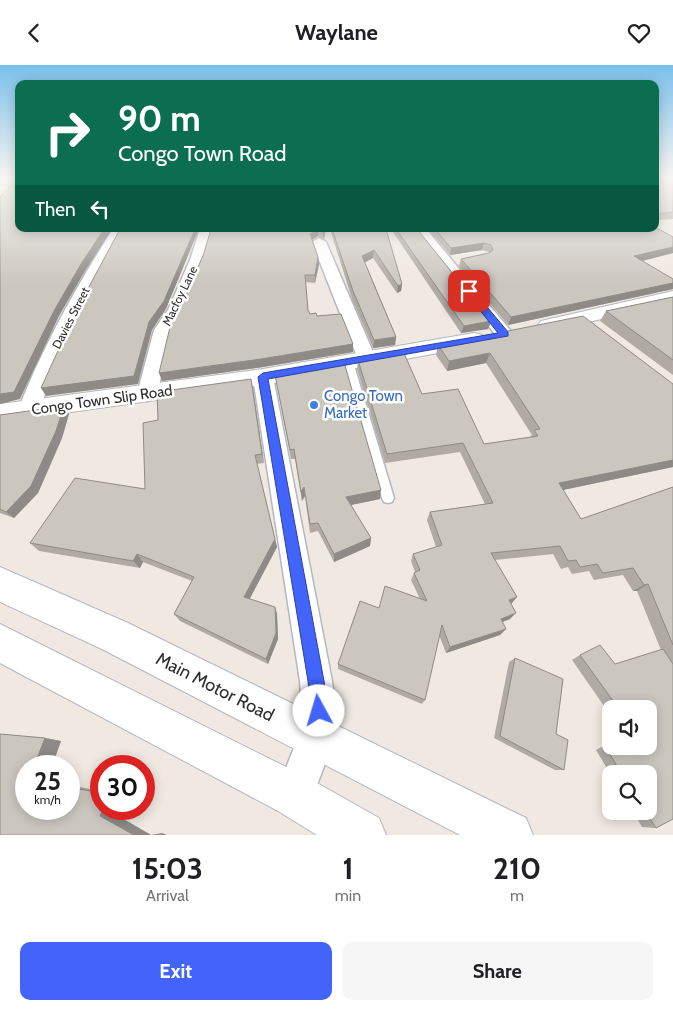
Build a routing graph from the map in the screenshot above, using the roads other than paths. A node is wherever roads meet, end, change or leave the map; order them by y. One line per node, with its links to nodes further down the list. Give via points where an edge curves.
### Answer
1 (117, 232): 12 (street, Davies Street, via 95,269)
2 (205, 232): 11 (street, Macfoy Lane, via 176,310 163,330)
3 (421, 232): 6 (street)
4 (319, 243): 9 (street)
5 (466, 259): 6 (street)
6 (445, 262): 8 (street)
7 (673, 297): 8 (main road, Congo Town Slip Road, via 590,324)
8 (504, 334): 9 (main road, Congo Town Slip Road)
9 (358, 360): 10 (main road, Congo Town Slip Road); 14 (lane)
10 (263, 377): 11 (main road, Congo Town Slip Road); 17 (street, via 316,681 319,711)
11 (147, 394): 12 (main road, Congo Town Slip Road)
12 (28, 410): 13 (main road, Congo Town Slip Road)
13 (0, 413)
14 (388, 498)
15 (0, 584): 17 (main road, Main Motor Road, via 115,637)
16 (0, 643): 18 (main road)
17 (315, 738): 18 (street); 20 (main road, Main Motor Road)
18 (294, 795): 19 (main road)
19 (362, 835)
20 (509, 835)

